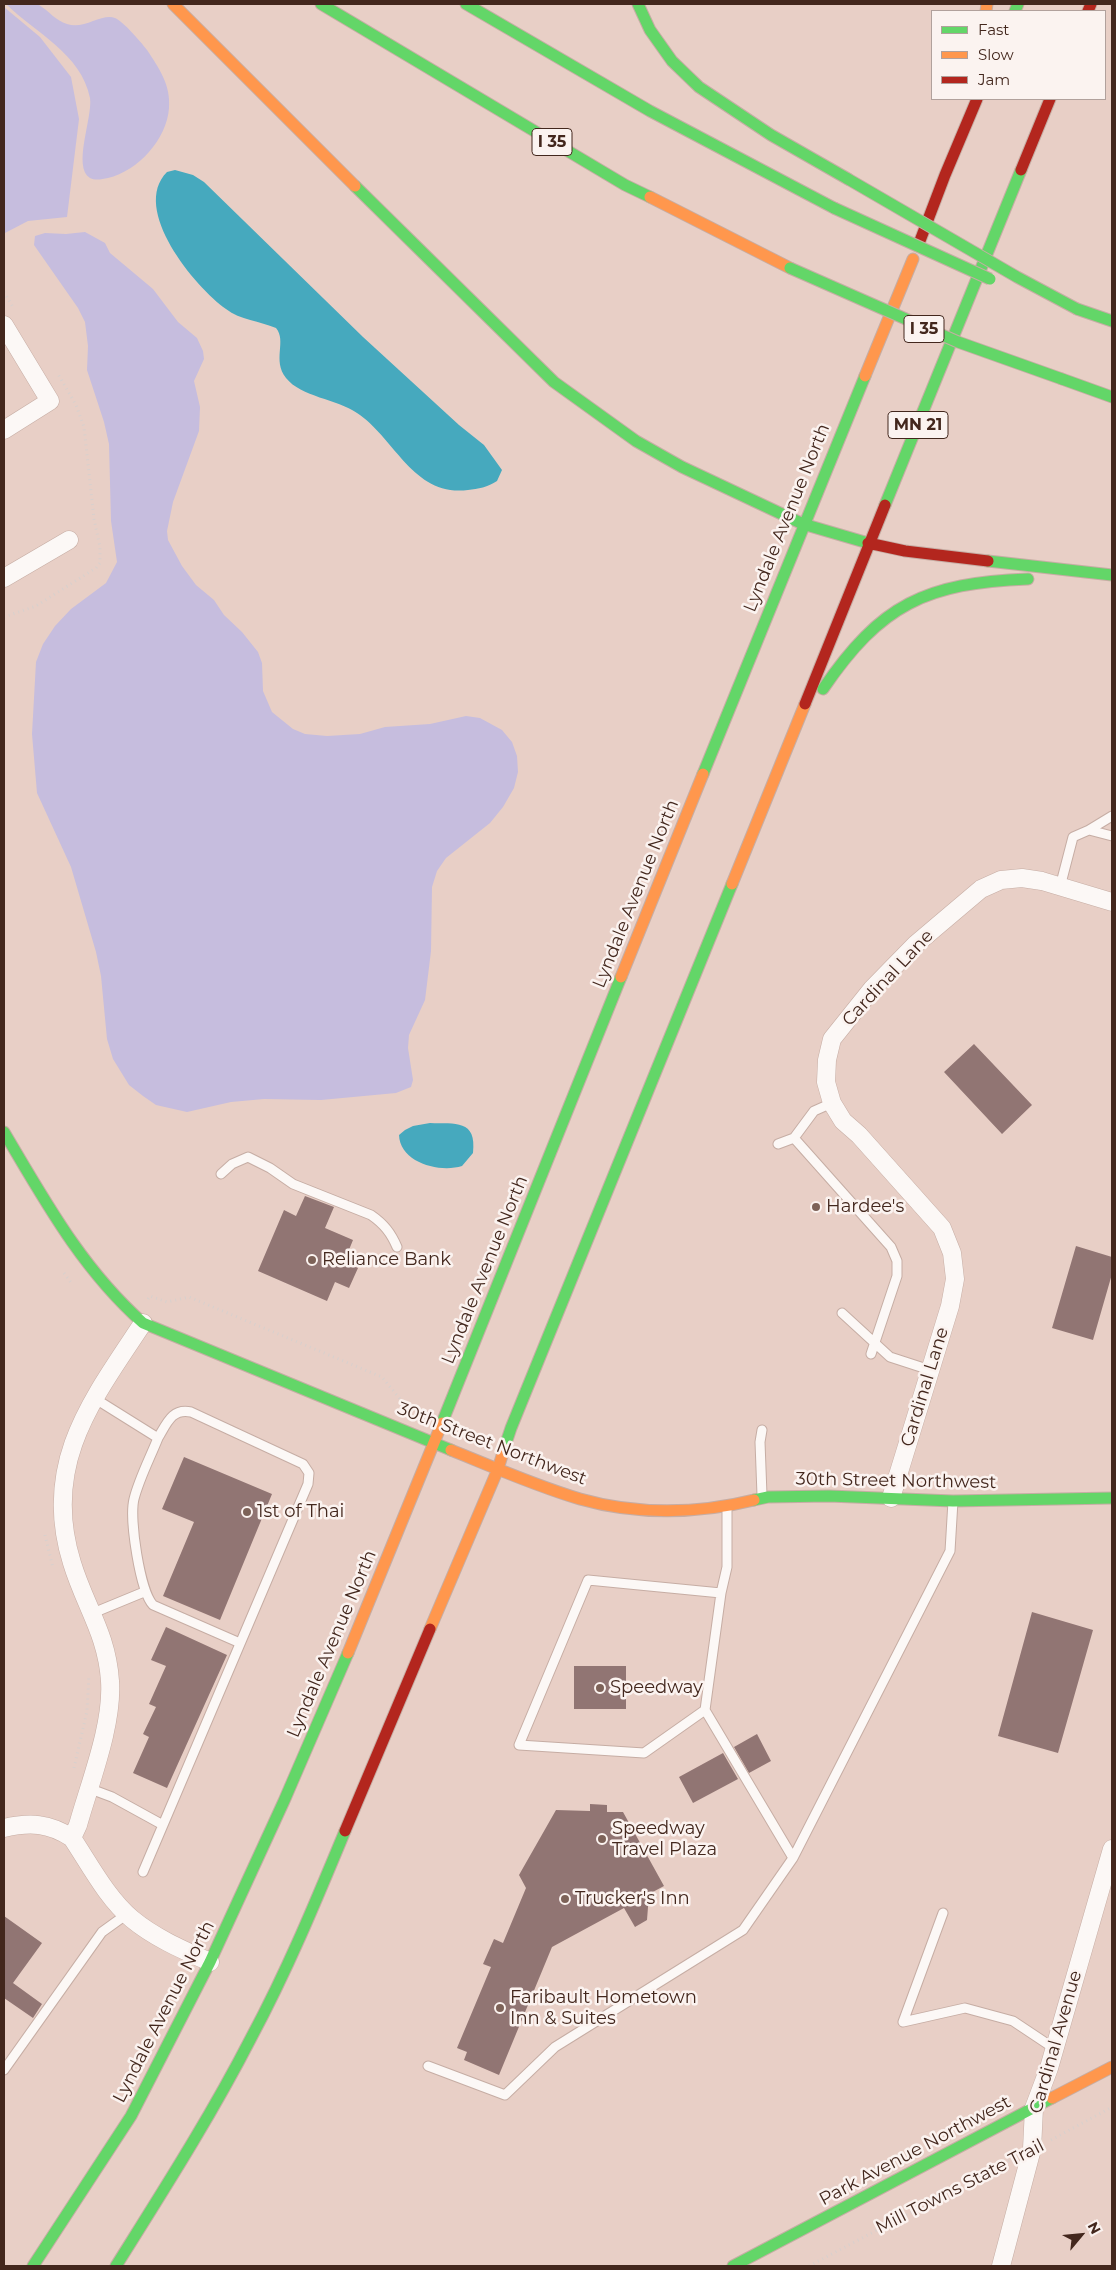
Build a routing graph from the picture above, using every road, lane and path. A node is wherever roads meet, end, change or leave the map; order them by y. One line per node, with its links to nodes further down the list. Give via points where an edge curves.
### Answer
1 (173, 4): 17 (main road, via 554,382 636,441 682,467)
2 (321, 4): 15 (main road, I 35, bridge, via 625,185 790,268 940,336 1010,364)
3 (466, 4): 10 (main road, bridge, via 650,111 834,208 1002,283)
4 (638, 4): 10 (main road, bridge, via 650,30 672,61 699,87 771,135)
5 (964, 100): 8 (main road)
6 (977, 100): 8 (main road)
7 (1050, 100): 19 (main road, MN 21)
8 (945, 174): 17 (main road, Lyndale Avenue North)
9 (4, 292): 11 (path)
10 (1077, 309): 12 (main road)
11 (20, 317)
12 (1112, 321)
13 (4, 325): 16 (street, via 50,401)
14 (57, 374): 23 (path, via 76,405 84,427 100,563 36,606)
15 (1112, 397)
16 (4, 430)
17 (803, 524): 19 (main road); 45 (main road, Lyndale Avenue North)
18 (68, 540): 21 (street)
19 (870, 544): 20 (main road, via 905,552); 24 (main road, MN 21)
20 (1112, 575)
21 (4, 578)
22 (1112, 581): 24 (main road, via 995,579 958,584 914,599 869,630 852,647)
23 (4, 617)
24 (782, 759): 46 (main road, via 511,1428)
25 (1112, 816): 26 (lane)
26 (1089, 830): 27 (lane); 28 (lane, via 1073,837)
27 (1112, 836)
28 (1060, 886): 29 (street, Cardinal Lane); 30 (street, Cardinal Lane, via 1022,878 1001,880 982,889 916,944 872,989 832,1039 826,1082)
29 (1112, 902)
30 (832, 1103): 32 (lane, via 814,1111); 40 (street, Cardinal Lane, via 843,1121 942,1228 952,1253 955,1279 950,1306)
31 (4, 1132): 37 (main road, 30th Street Northwest, via 85,1263 108,1292)
32 (794, 1138): 33 (lane); 38 (lane, via 894,1254 897,1276)
33 (778, 1144)
34 (221, 1174): 35 (lane, via 241,1158 257,1160 293,1184 371,1215 391,1233)
35 (397, 1247)
36 (842, 1313): 38 (lane)
37 (139, 1319): 41 (street); 42 (path, via 150,1296 167,1302 189,1297 382,1378); 45 (main road, 30th Street Northwest)
38 (876, 1343): 39 (lane); 40 (lane, via 890,1357)
39 (871, 1354)
40 (930, 1370): 48 (street, Cardinal Lane)
41 (94, 1398): 44 (lane); 54 (street, via 73,1441 63,1494 71,1562)
42 (400, 1399)
43 (762, 1430): 47 (lane)
44 (158, 1438): 52 (lane, via 133,1500 133,1530); 55 (lane, via 171,1416 183,1410 192,1412 303,1464 309,1473 308,1484)
45 (434, 1443): 46 (main road, 30th Street Northwest); 66 (main road, Lyndale Avenue North, via 346,1659)
46 (498, 1469): 51 (main road, 30th Street Northwest, via 580,1499 633,1509 678,1511); 75 (main road, via 296,1948 251,2039 191,2145)
47 (762, 1498): 48 (main road, 30th Street Northwest); 51 (main road, 30th Street Northwest)
48 (891, 1498): 50 (main road, 30th Street Northwest)
49 (1112, 1498): 50 (main road, 30th Street Northwest)
50 (953, 1501): 62 (lane, via 950,1551)
51 (727, 1507): 53 (lane, via 727,1567)
52 (144, 1592): 54 (lane); 55 (lane, via 152,1605)
53 (721, 1593): 56 (lane); 56 (lane, via 588,1580 519,1745 644,1753)
54 (93, 1613): 57 (street, via 103,1640 110,1683 106,1724)
55 (240, 1643): 58 (lane)
56 (705, 1710): 62 (lane)
57 (88, 1788): 58 (lane); 60 (street)
58 (163, 1824): 63 (lane)
59 (4, 1828): 60 (street, via 37,1823)
60 (72, 1838): 65 (street)
61 (1112, 1849): 67 (street, Cardinal Avenue)
62 (793, 1858): 68 (lane, via 743,1930 555,2047 505,2095)
63 (143, 1872)
64 (943, 1913): 67 (lane, via 903,2022 965,2008 1013,2022)
65 (127, 1914): 66 (street, via 161,1939); 70 (lane, via 102,1932)
66 (210, 1962): 74 (main road, Lyndale Avenue North, via 131,2116)
67 (1055, 2049): 71 (street, Cardinal Avenue)
68 (428, 2066)
69 (1112, 2067): 71 (main road, Park Avenue Northwest)
70 (4, 2070)
71 (1034, 2108): 73 (street, Cardinal Avenue); 76 (main road, Park Avenue Northwest)
72 (1112, 2108): 73 (path, Mill Towns State Trail)
73 (1032, 2149): 77 (path, Mill Towns State Trail); 78 (street, Cardinal Avenue)
74 (33, 2266)
75 (116, 2266)
76 (734, 2266)
77 (808, 2266)
78 (1001, 2266)

